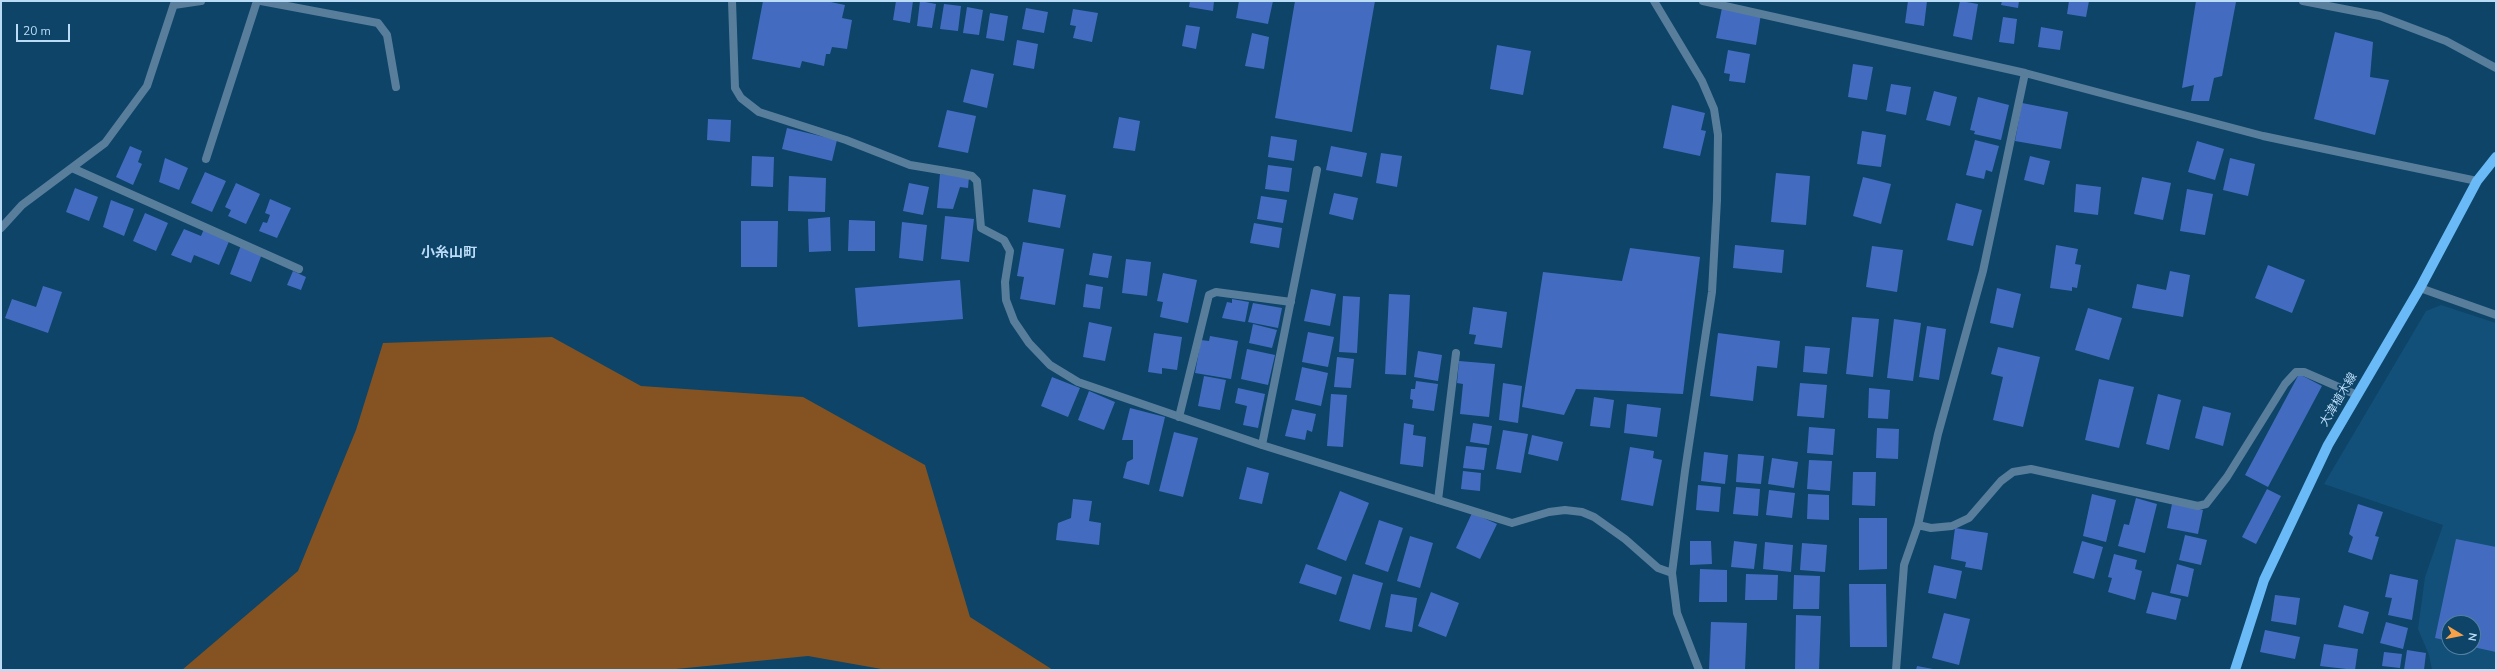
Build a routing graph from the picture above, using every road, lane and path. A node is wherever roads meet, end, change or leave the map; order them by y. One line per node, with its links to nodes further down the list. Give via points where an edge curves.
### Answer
1 (200, 1): 8 (street)
2 (257, 1): 13 (street)
3 (261, 1): 11 (street, via 378,23 388,35)
4 (732, 1): 24 (street, via 735,88 741,98 759,112 846,140 910,165 972,176 977,181 979,189 981,228 1008,245 1010,251 1005,282 1006,300 1014,321 1029,343 1050,365 1078,382)
5 (1654, 1): 28 (street, via 1702,81 1714,109 1718,135 1712,292)
6 (1703, 1): 10 (street)
7 (2303, 1): 9 (street, via 2380,16 2446,42)
8 (174, 3): 14 (street, via 147,86 105,143)
9 (2496, 68)
10 (2025, 73): 16 (street, via 2263,136); 27 (street, via 1983,271 1938,434)
11 (396, 87)
12 (2496, 157): 16 (main road, 大津植木線)
13 (206, 159)
14 (72, 168): 17 (street, via 22,205); 18 (street)
15 (1317, 170): 20 (street)
16 (2477, 181): 19 (main road, 大津植木線)
17 (1, 228)
18 (299, 269)
19 (2420, 288): 21 (street); 23 (main road, 大津植木線)
20 (1291, 302): 24 (street, via 1216,292 1209,295); 25 (street)
21 (2496, 315)
22 (1456, 353): 26 (street)
23 (2357, 395): 27 (street, via 2304,372 2296,372 2285,384 2227,477 2206,504 2198,506 2030,469 2012,472 1969,518 1952,526 1931,528); 31 (main road, 大津植木線, via 2328,445 2264,580)
24 (1179, 417): 25 (street)
25 (1262, 445): 26 (street)
26 (1438, 500): 28 (street, via 1512,523 1549,512 1582,512 1594,517 1625,539 1658,568)
27 (1918, 525): 30 (street, via 1904,565)
28 (1672, 573): 29 (street, via 1677,613)
29 (1699, 670)
30 (1896, 670)
31 (2235, 670)

